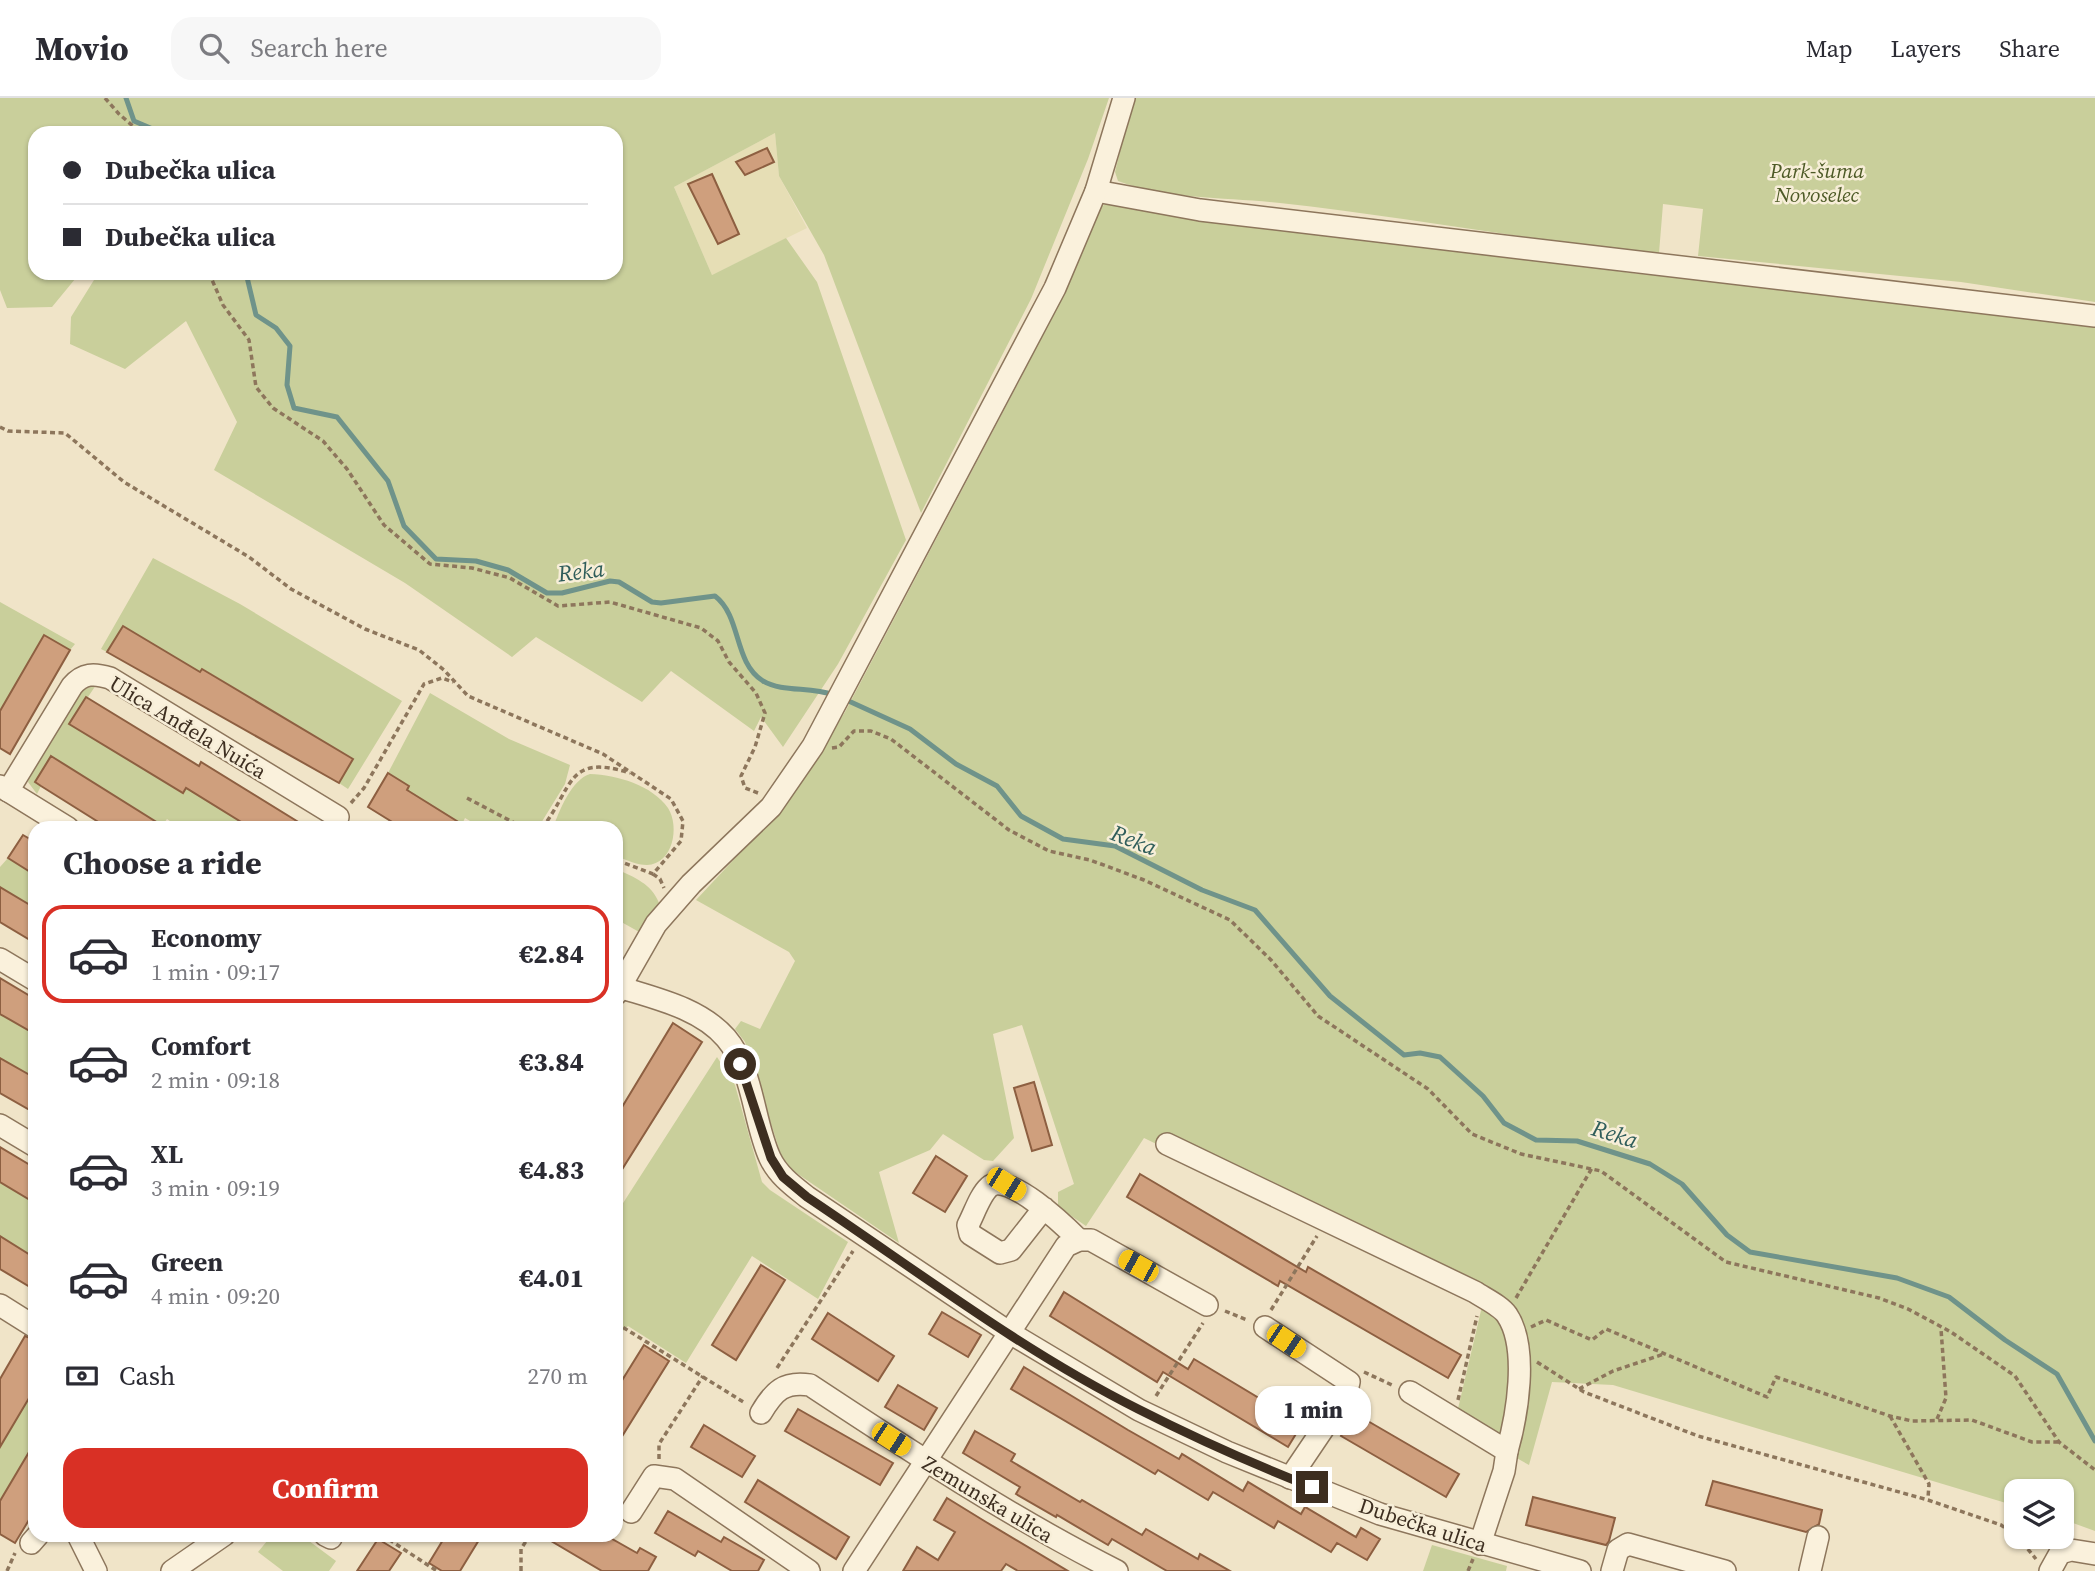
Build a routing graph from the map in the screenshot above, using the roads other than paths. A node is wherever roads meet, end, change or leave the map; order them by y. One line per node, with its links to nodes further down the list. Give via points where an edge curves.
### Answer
1 (1124, 98): 2 (street)
2 (1096, 191): 3 (street, via 1200,210); 9 (street, via 1055,288 813,746 776,801 674,901)
3 (2095, 316)
4 (4, 789): 5 (street); 6 (street, Ulica Anđela Nuića, via 72,686 79,678 97,674)
5 (57, 821)
6 (337, 821)
7 (0, 959): 8 (street)
8 (28, 976)
9 (623, 978)
10 (623, 991): 20 (street, Dubečka ulica, via 668,1002 725,1037 740,1064 771,1158 783,1177)
11 (0, 1125): 12 (street)
12 (28, 1142)
13 (1167, 1144): 23 (street, via 1327,1219 1507,1314 1515,1342 1520,1400)
14 (1044, 1208): 15 (street)
15 (1079, 1240): 16 (street, via 1091,1240); 20 (street, via 1066,1246)
16 (1210, 1306)
17 (3, 1313): 18 (street)
18 (28, 1324)
19 (1264, 1326): 25 (street, via 1349,1382 1346,1395)
20 (1010, 1333): 24 (street); 25 (street, Dubečka ulica, via 1146,1413)
21 (1410, 1392): 23 (street)
22 (761, 1413): 24 (street, Zemunska ulica, via 773,1392 796,1383 810,1385)
23 (1507, 1451): 30 (street)
24 (926, 1462): 36 (street); 37 (street, Zemunska ulica, via 1051,1538)
25 (1290, 1478): 30 (street, Dubečka ulica, via 1380,1514)
26 (631, 1512): 35 (street, via 649,1481 660,1474 676,1479)
27 (1818, 1538): 41 (street)
28 (82, 1542): 33 (street)
29 (214, 1542): 34 (street)
30 (1480, 1544): 38 (street, Dubečka ulica)
31 (2095, 1554): 32 (street, via 2071,1550)
32 (2044, 1566)
33 (96, 1571)
34 (172, 1571)
35 (809, 1571)
36 (854, 1571)
37 (1117, 1571)
38 (1580, 1571)
39 (1612, 1571): 40 (street, via 1618,1550 1628,1544)
40 (1726, 1571)
41 (1810, 1571)

